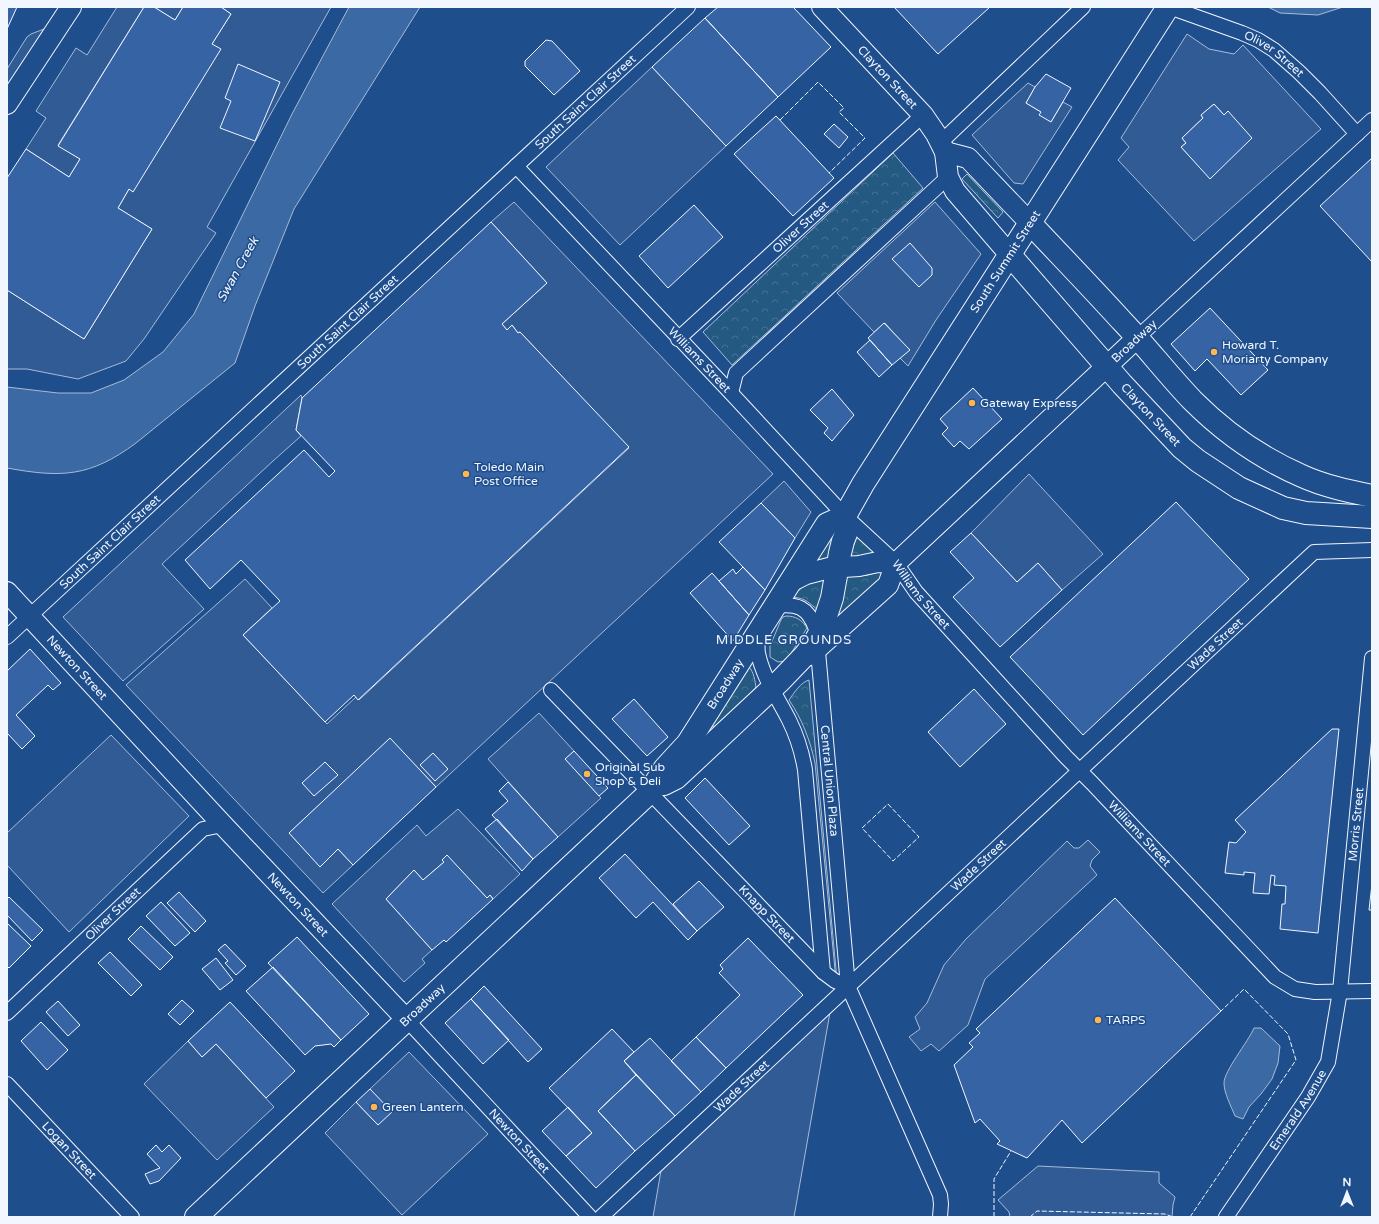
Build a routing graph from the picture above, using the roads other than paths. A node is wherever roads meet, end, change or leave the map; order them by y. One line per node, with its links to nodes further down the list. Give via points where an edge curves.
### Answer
1 (71, 7): 6 (street)
2 (688, 7): 11 (street, South Saint Clair Street)
3 (822, 7): 7 (street, Clayton Street)
4 (1083, 7): 10 (street)
5 (1168, 7): 9 (street, Oliver Street, via 1242,33 1274,50 1315,88); 13 (main road, South Summit Street)
6 (7, 104)
7 (923, 116): 10 (street, Clayton Street); 16 (street, Oliver Street)
8 (1372, 120): 9 (street, Broadway)
9 (1357, 134): 15 (street, Broadway)
10 (943, 148): 12 (street, Clayton Street); 13 (street, Clayton Street, via 968,158)
11 (516, 166): 16 (street, Williams Street); 27 (street, South Saint Clair Street)
12 (948, 178): 14 (street, Clayton Street, via 954,191); 18 (street, via 736,373)
13 (1030, 223): 14 (main road, South Summit Street); 15 (main road, Clayton Street)
14 (1010, 255): 17 (main road, Clayton Street); 20 (main road, South Summit Street)
15 (1138, 338): 17 (street, Broadway); 19 (main road, Clayton Street, via 1194,402 1252,449 1303,477 1327,485)
16 (678, 339): 18 (street, Williams Street)
17 (1106, 367): 19 (main road, Clayton Street, via 1182,448 1239,488 1283,508 1306,513); 22 (street, Broadway)
18 (731, 393): 20 (street, Williams Street)
19 (1367, 506)
20 (845, 516): 22 (street, Williams Street); 23 (main road, South Summit Street, via 847,531); 24 (main road, via 827,524)
21 (1372, 550): 34 (street, Wade Street, via 1314,552)
22 (896, 563): 23 (street, via 878,562); 30 (street, Broadway, via 888,585); 34 (street, Williams Street, via 916,592)
23 (838, 568): 24 (street, via 806,574); 30 (main road, South Summit Street, via 832,598)
24 (790, 582): 26 (main road, Broadway)
25 (7, 592): 27 (street, Newton Street)
26 (775, 606): 28 (main road, Broadway); 30 (street, Central Union Plaza, via 788,605 801,608 807,613 816,629)
27 (29, 616): 29 (street, South Saint Clair Street); 36 (street, Newton Street)
28 (758, 633): 32 (street, Central Union Plaza, via 758,653 765,675); 35 (main road, Broadway, via 688,743 665,768)
29 (7, 637)
30 (817, 643): 32 (main road, South Summit Street); 38 (street, Central Union Plaza)
31 (1372, 658): 39 (street, Morris Street)
32 (776, 685): 35 (main road, Broadway, via 676,778); 37 (street, Central Union Plaza, via 804,763)
33 (551, 690): 35 (street, Knapp Street)
34 (1080, 771): 38 (street, Wade Street); 39 (street, Williams Street, via 1275,977 1295,989 1315,992)
35 (649, 793): 37 (street, Knapp Street); 42 (main road, Broadway)
36 (223, 825): 41 (street, Oliver Street, via 203,829); 42 (street, Newton Street)
37 (823, 972): 38 (street, Knapp Street)
38 (848, 986): 47 (street, Wade Street); 48 (street, via 940,1195)
39 (1340, 991): 40 (street, Williams Street); 49 (street, Emerald Avenue, via 1328,1062 1308,1097)
40 (1372, 991)
41 (7, 1013)
42 (407, 1020): 45 (main road, Broadway); 46 (street, Newton Street)
43 (7, 1084): 44 (street, Logan Street)
44 (132, 1217)
45 (196, 1217)
46 (590, 1217)
47 (601, 1217)
48 (940, 1217)
49 (1226, 1217)

